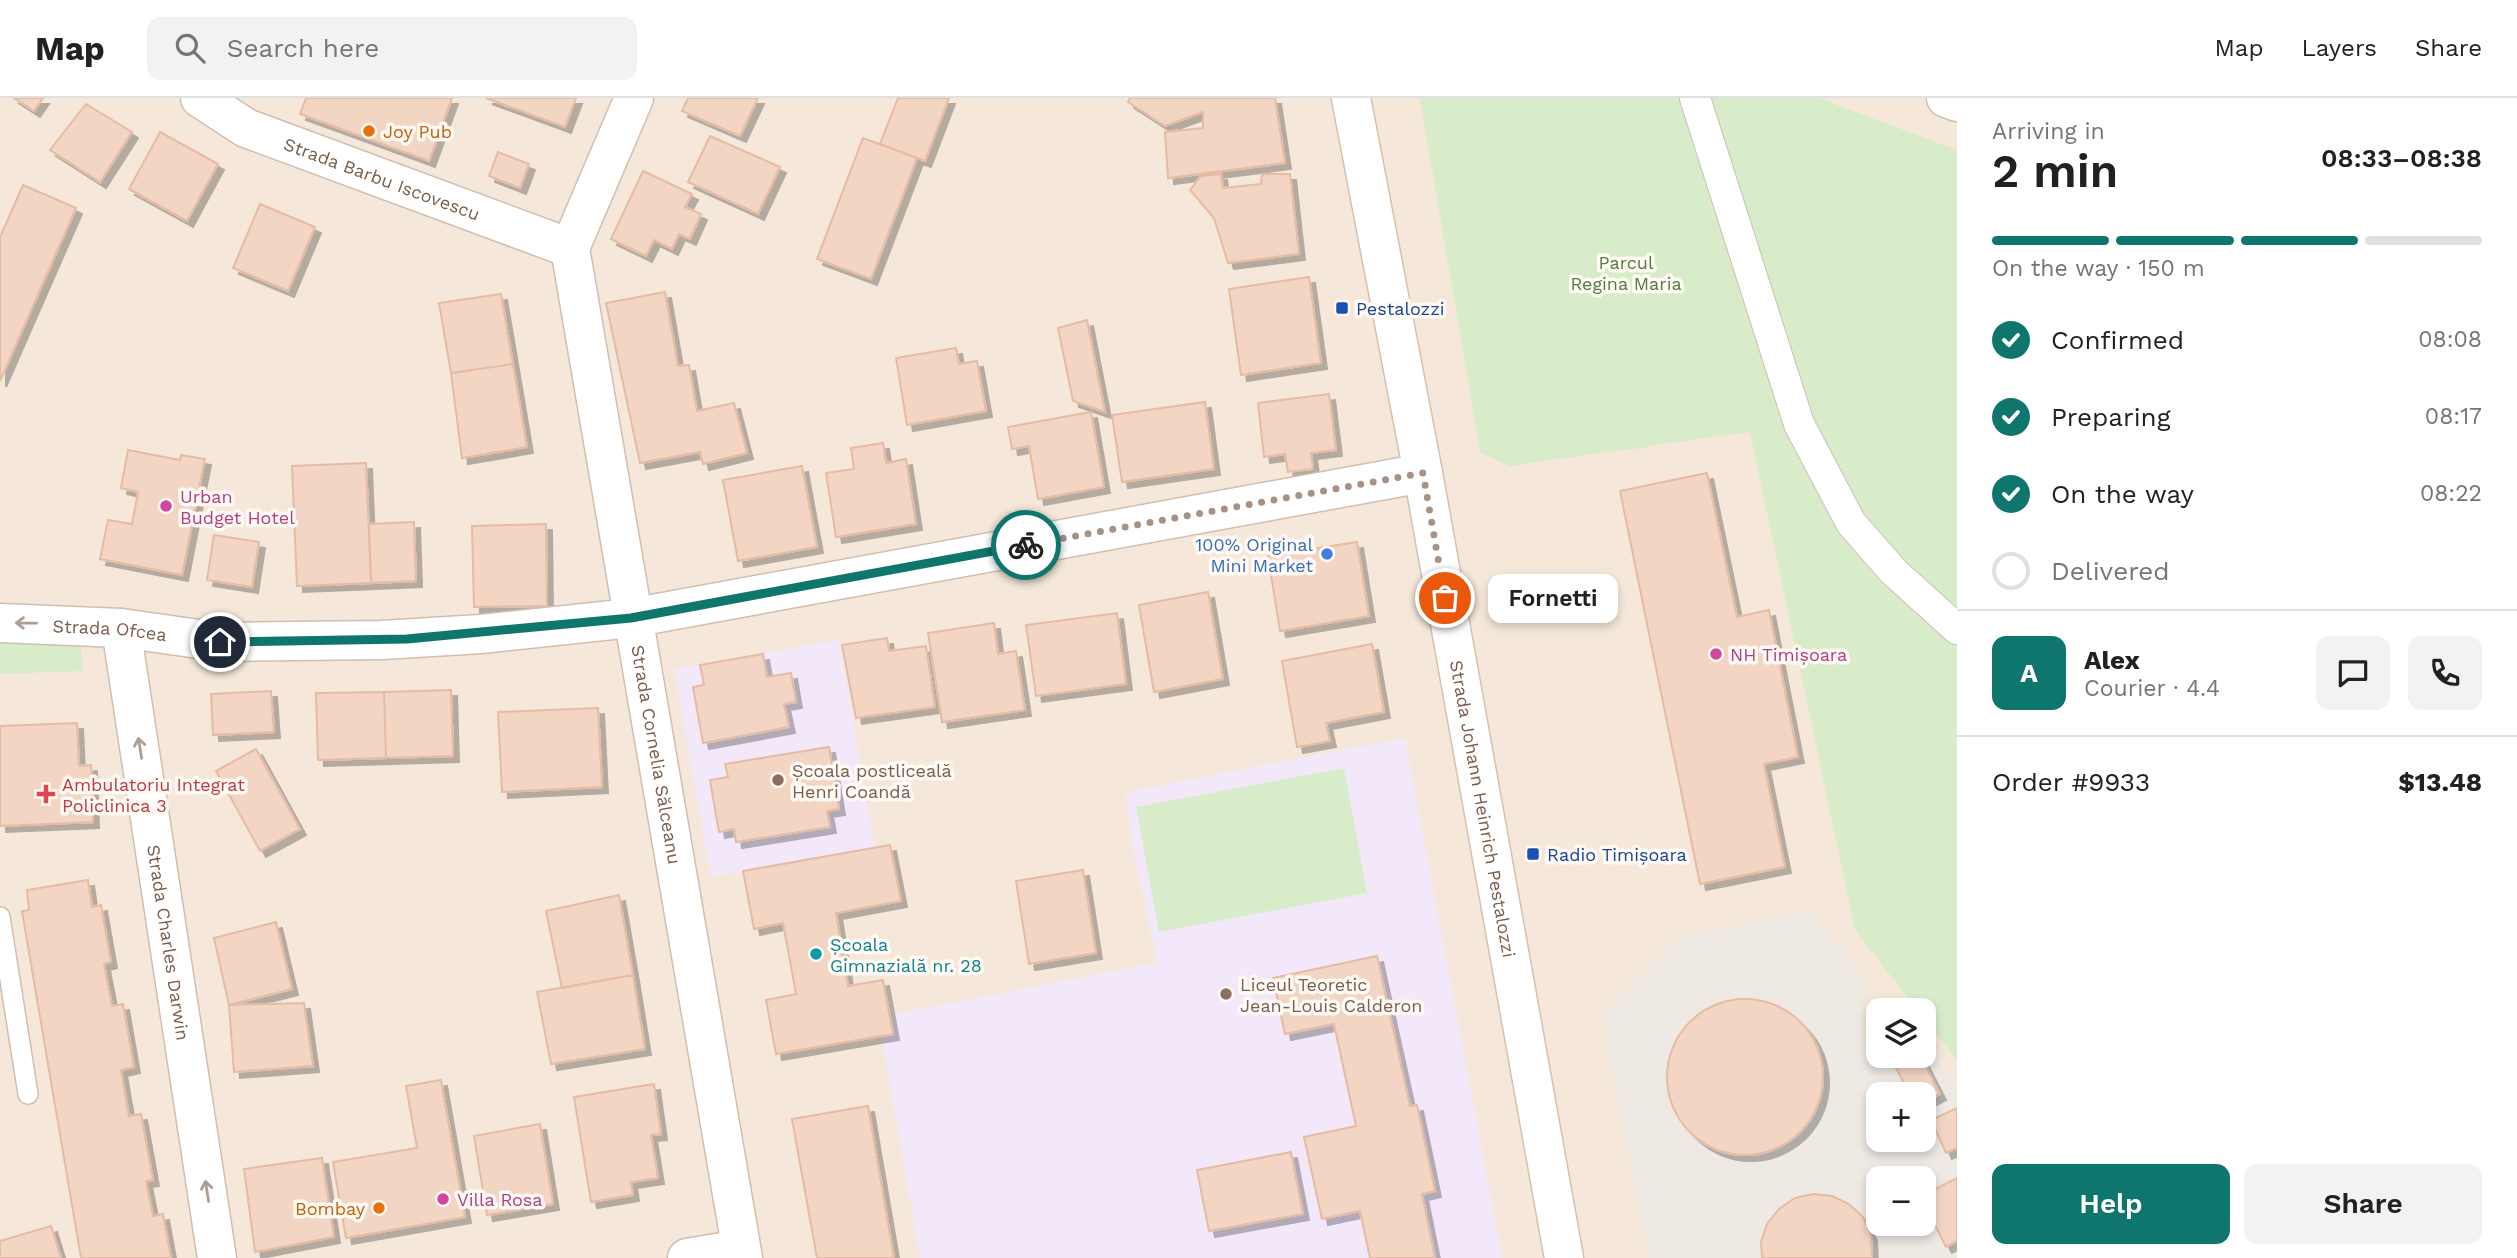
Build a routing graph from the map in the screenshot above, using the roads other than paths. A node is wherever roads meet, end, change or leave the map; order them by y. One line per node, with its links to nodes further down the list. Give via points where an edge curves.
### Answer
1 (200, 98): 7 (street, Strada Barbu Iscovescu, via 246,128)
2 (634, 98): 7 (street)
3 (1695, 98): 12 (street, via 1799,424 1852,523 1894,572)
4 (1946, 98): 6 (street)
5 (1353, 101): 8 (street, Strada Johann Heinrich Pestalozzi)
6 (1957, 102)
7 (570, 248): 9 (street, Strada Cornelia Sălceanu)
8 (1423, 473): 9 (street, Strada Ofcea); 18 (street, Strada Johann Heinrich Pestalozzi)
9 (631, 618): 11 (street, Strada Ofcea, via 382,640 220,642); 15 (street, Strada Cornelia Sălceanu)
10 (0, 623): 11 (street, Strada Ofcea, one-way to 10)
11 (121, 628): 16 (street, Strada Charles Darwin, one-way to 11)
12 (1957, 629)
13 (0, 917): 14 (lane)
14 (28, 1094)
15 (742, 1254): 17 (street)
16 (217, 1258)
17 (687, 1258)
18 (1564, 1258)

